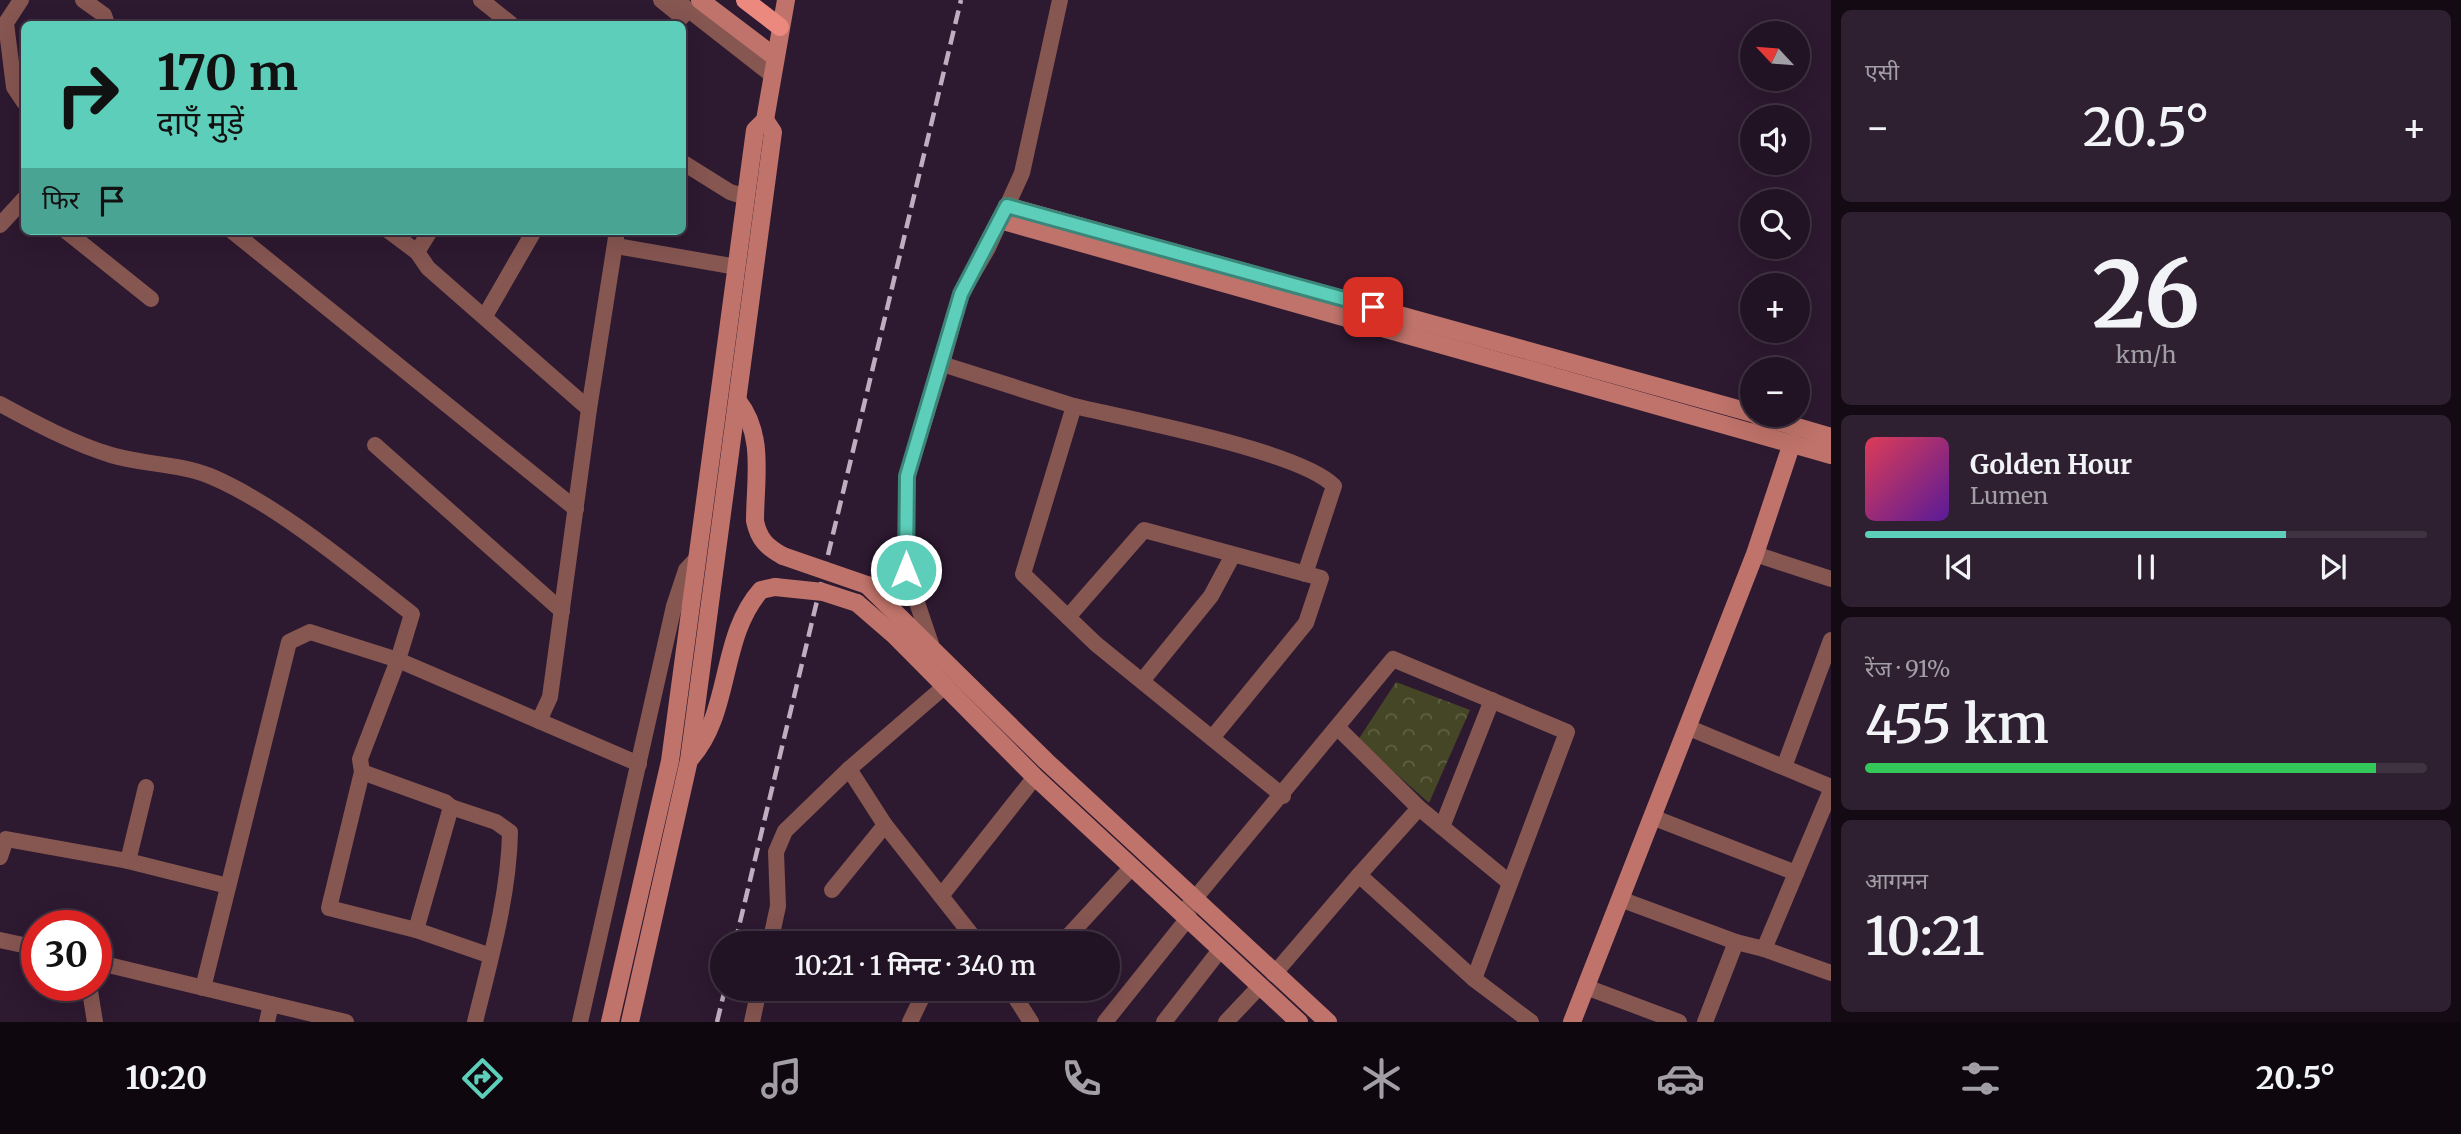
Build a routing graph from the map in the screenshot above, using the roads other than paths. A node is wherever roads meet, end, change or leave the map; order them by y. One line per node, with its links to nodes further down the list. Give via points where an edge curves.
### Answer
1 (21, 0): 12 (street)
2 (83, 0): 10 (street)
3 (481, 0): 11 (street)
4 (661, 0): 14 (street, via 729,56)
5 (676, 0): 14 (street)
6 (699, 0): 15 (street)
7 (745, 0): 13 (main road)
8 (786, 0): 13 (street)
9 (1060, 0): 21 (street, via 1022,173)
10 (106, 21)
11 (507, 21)
12 (3, 22): 16 (street, via 14,87)
13 (780, 27): 15 (street)
14 (746, 55): 15 (street)
15 (773, 66): 17 (street)
16 (21, 98)
17 (765, 120): 19 (street, via 755,130); 34 (street, via 773,132)
18 (686, 164): 19 (street)
19 (746, 197): 30 (street)
20 (21, 202): 22 (street)
21 (1004, 213): 33 (street, via 961,294); 38 (street); 41 (street)
22 (0, 225)
23 (71, 235): 31 (street)
24 (237, 235): 44 (street)
25 (394, 235): 29 (street)
26 (428, 235): 29 (street)
27 (532, 235): 32 (street)
28 (616, 239): 30 (street); 37 (street)
29 (417, 252): 32 (street, via 428,268)
30 (737, 267): 47 (street)
31 (151, 299)
32 (485, 316): 37 (street)
33 (942, 364): 36 (street); 53 (street, via 907,476 906,570)
34 (738, 401): 53 (street, bridge, via 750,415 755,432 755,521 766,546 867,585); 62 (street)
35 (0, 404): 54 (street, via 41,427 111,455 178,465 235,487 412,614)
36 (1074, 406): 48 (street, via 1255,450 1325,477 1335,486); 51 (street, via 1023,574)
37 (589, 409): 44 (street)
38 (1740, 410)
39 (1798, 427): 40 (street)
40 (1831, 437)
41 (1792, 443): 43 (street); 45 (street)
42 (375, 445): 50 (street)
43 (1831, 455)
44 (576, 509): 50 (street)
45 (1755, 554): 49 (street); 59 (street)
46 (1233, 555): 48 (street); 51 (street, via 1144,530); 55 (street, via 1211,596)
47 (698, 557): 63 (street, via 686,570 674,606); 116 (street, via 670,761)
48 (1305, 574): 61 (street, via 1321,578 1306,623)
49 (1831, 579)
50 (562, 611): 58 (street, via 551,697)
51 (1068, 617): 55 (street)
52 (1831, 640): 64 (street)
53 (931, 644): 85 (street, via 1046,761)
54 (398, 660): 58 (street); 66 (street, via 360,759); 82 (street, via 310,632 289,642)
55 (1142, 681): 61 (street)
56 (945, 686): 62 (street, bridge, via 857,603 823,592 761,590 743,618 710,731); 65 (street); 67 (street)
57 (1492, 700): 60 (street, via 1393,659); 75 (street); 81 (street, via 1567,732)
58 (539, 721): 63 (street)
59 (1687, 727): 64 (street); 73 (street)
60 (1338, 728): 70 (street); 72 (street)
61 (1212, 738): 70 (street)
62 (690, 760): 117 (street)
63 (639, 764): 115 (street)
64 (1784, 767): 69 (street)
65 (849, 769): 74 (street); 90 (street, via 785,831 776,852 778,906)
66 (362, 772): 71 (street); 89 (street, via 329,908)
67 (1035, 777): 78 (street); 84 (street)
68 (146, 787): 77 (street)
69 (1831, 789): 79 (street)
70 (1283, 796): 85 (street)
71 (451, 807): 89 (street); 99 (street, via 496,822 510,832)
72 (1419, 808): 75 (street); 80 (street)
73 (1652, 817): 79 (street); 86 (street)
74 (885, 825): 83 (street); 84 (street)
75 (1442, 827): 81 (street)
76 (0, 857): 77 (street, via 6,839)
77 (128, 861): 82 (street)
78 (1132, 867): 87 (street); 93 (street)
79 (1796, 873): 97 (street)
80 (1359, 875): 102 (street); 103 (street)
81 (1510, 883): 102 (street)
82 (228, 886): 105 (street)
83 (832, 890)
84 (941, 896): 88 (street)
85 (1197, 897): 87 (street); 103 (street)
86 (1620, 899): 95 (street); 104 (street)
87 (1186, 915): 98 (street); 121 (street)
88 (966, 928): 91 (street); 92 (street)
89 (416, 930): 99 (street)
90 (773, 931)
91 (964, 931)
92 (968, 931)
93 (1073, 931)
94 (0, 940): 96 (street)
95 (1736, 942): 97 (street); 129 (street)
96 (21, 945)
97 (1764, 949): 101 (street)
98 (1220, 950): 103 (street); 122 (street)
99 (491, 956): 114 (street)
100 (112, 966): 105 (street)
101 (1831, 972)
102 (1474, 979): 126 (street)
103 (1267, 980): 123 (street); 124 (street); 125 (street)
104 (1586, 987): 127 (street); 128 (street)
105 (203, 988): 110 (street)
106 (92, 1001): 111 (street)
107 (756, 1001): 118 (street)
108 (921, 1001): 119 (street)
109 (1019, 1001): 120 (street)
110 (271, 1004): 112 (street); 113 (street)
111 (95, 1022)
112 (267, 1022)
113 (346, 1022)
114 (475, 1022)
115 (580, 1022)
116 (610, 1022)
117 (630, 1022)
118 (752, 1022)
119 (911, 1022)
120 (1031, 1022)
121 (1105, 1022)
122 (1164, 1022)
123 (1226, 1022)
124 (1298, 1022)
125 (1328, 1022)
126 (1531, 1022)
127 (1572, 1022)
128 (1679, 1022)
129 (1705, 1022)

